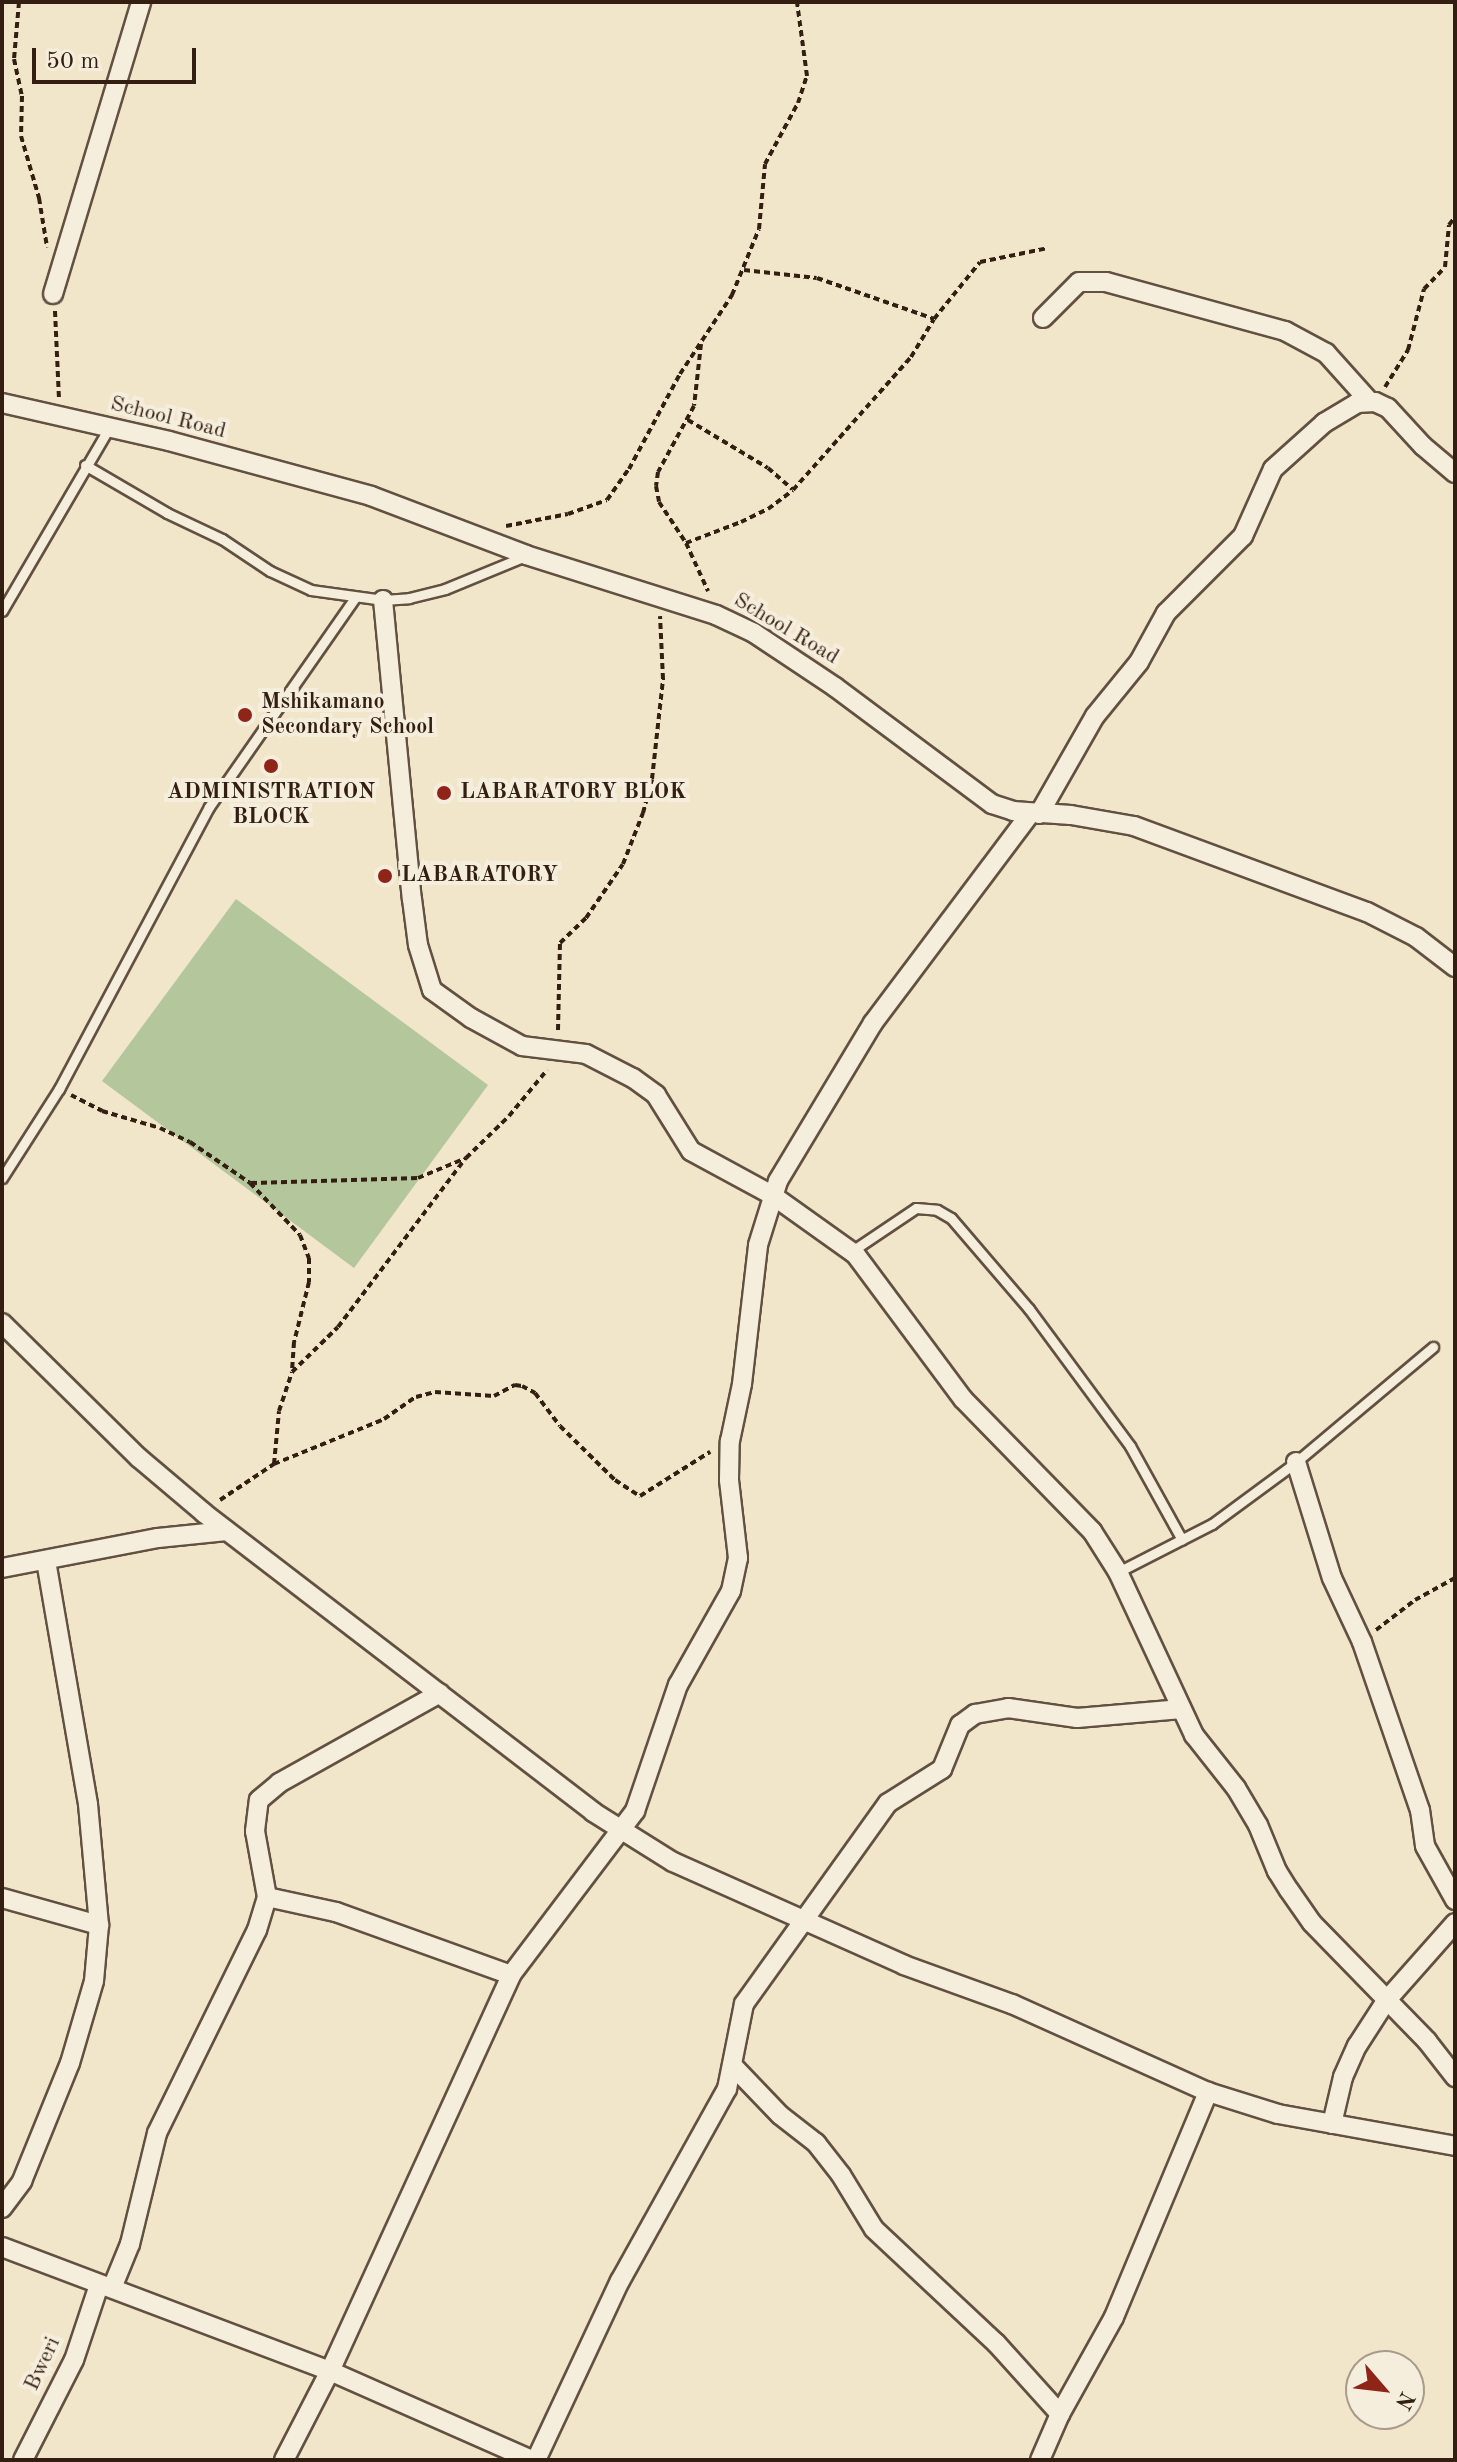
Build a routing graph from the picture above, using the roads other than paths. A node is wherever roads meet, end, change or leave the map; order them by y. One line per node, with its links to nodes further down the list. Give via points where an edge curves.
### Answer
1 (141, 2): 2 (street)
2 (53, 294)
3 (1043, 318): 4 (street, via 1079,282 1106,282 1285,331 1326,353)
4 (1372, 401): 8 (street, via 1388,408); 13 (street, via 1357,403 1324,423 1273,469 1243,536 1166,613 1139,662 1095,716)
5 (2, 403): 6 (street, School Road)
6 (109, 428): 7 (lane); 9 (street, School Road, via 371,496)
7 (85, 465): 10 (lane, via 270,571 311,590); 12 (lane)
8 (1455, 473)
9 (526, 555): 11 (lane, via 445,589); 13 (street, School Road, via 716,615 754,633 992,804)
10 (355, 598): 11 (lane); 15 (lane, via 209,807 59,1089)
11 (383, 600): 16 (street, via 414,915 432,990 522,1046 586,1054 633,1078 656,1095 691,1151)
12 (2, 611)
13 (1035, 814): 14 (street, School Road, via 1134,826 1323,894 1416,937); 16 (street, via 873,1023)
14 (1455, 967)
15 (2, 1178)
16 (772, 1195): 17 (street); 28 (street, via 758,1245 746,1358 730,1441 738,1558 734,1581 678,1685 642,1797)
17 (852, 1251): 22 (lane, via 916,1208 951,1218 1021,1299 1130,1446); 25 (street, via 963,1399 1092,1531)
18 (2, 1323): 21 (street, via 139,1458)
19 (1433, 1347): 20 (lane)
20 (1296, 1462): 22 (lane); 31 (street, via 1336,1588 1362,1642 1420,1810 1425,1846)
21 (227, 1531): 23 (street, via 158,1538); 26 (street)
22 (1182, 1540): 25 (lane)
23 (46, 1562): 24 (street); 34 (street, via 88,1804)
24 (2, 1568)
25 (1118, 1572): 27 (street)
26 (440, 1693): 28 (street); 29 (street, via 259,1800 255,1819)
27 (1182, 1709): 32 (street, via 1077,1718 1008,1708 969,1717 960,1725 942,1769 888,1803); 36 (street, via 1194,1735 1236,1788 1277,1871 1305,1912)
28 (621, 1832): 32 (street, via 673,1862); 35 (street)
29 (267, 1897): 35 (street, via 336,1912); 44 (street, Bweri, via 257,1930 157,2133 130,2244)
30 (2, 1898): 34 (street)
31 (1455, 1900)
32 (803, 1921): 37 (street, via 744,2004); 39 (street, via 949,1984 1012,2004)
33 (1455, 1923): 36 (street)
34 (99, 1925): 42 (street, via 94,1981 70,2063 22,2181)
35 (511, 1975): 45 (street)
36 (1386, 2001): 38 (street); 40 (street, via 1343,2077)
37 (734, 2067): 46 (street, via 816,2143 874,2229 996,2343); 49 (street, via 718,2107 620,2281)
38 (1455, 2077)
39 (1208, 2092): 40 (street); 46 (street, via 1114,2317)
40 (1332, 2124): 41 (street)
41 (1455, 2146)
42 (2, 2208)
43 (2, 2247): 44 (street)
44 (105, 2286): 45 (street); 47 (street, Bweri)
45 (330, 2371): 48 (street); 49 (street)
46 (1060, 2414): 50 (street)
47 (23, 2460)
48 (284, 2460)
49 (534, 2460)
50 (1040, 2460)

